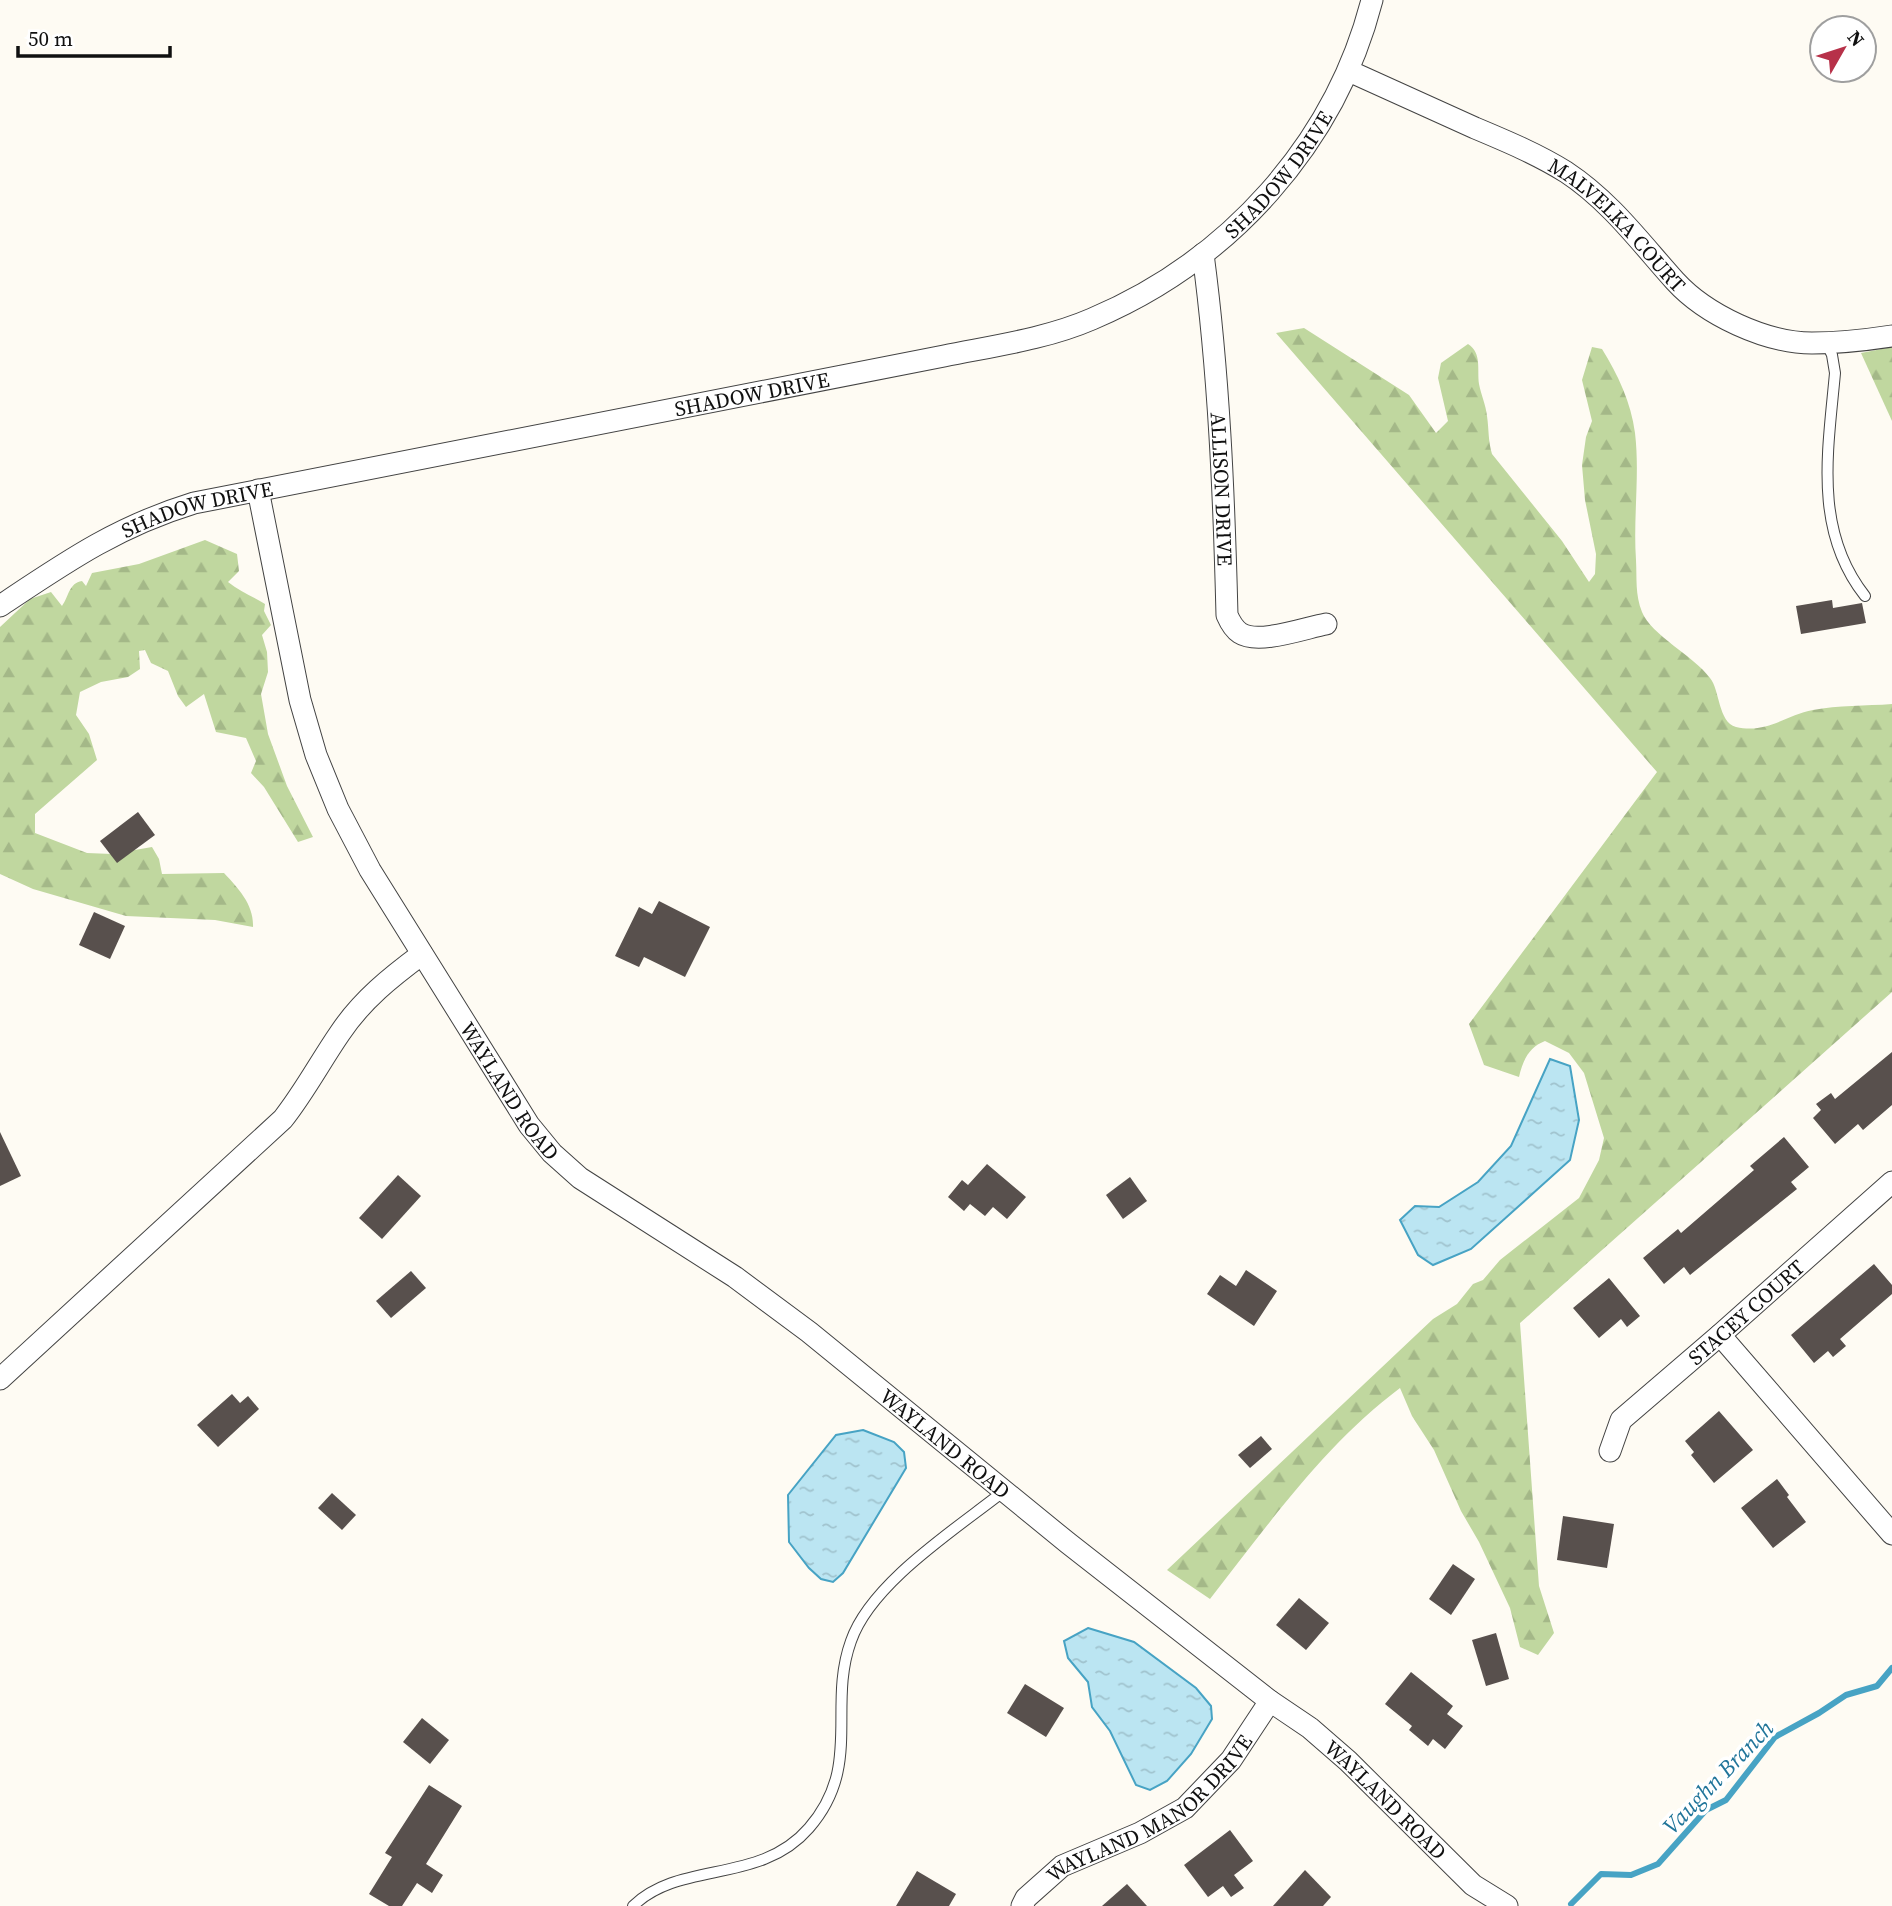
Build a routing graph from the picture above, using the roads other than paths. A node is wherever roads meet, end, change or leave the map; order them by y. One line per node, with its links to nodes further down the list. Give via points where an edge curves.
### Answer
1 (1372, 0): 2 (street, SHADOW DRIVE)
2 (1349, 71): 3 (street, SHADOW DRIVE, via 1300,156 1236,228); 5 (street, MALVELKA COURT, via 1531,152 1566,173 1599,197 1677,283 1734,323 1763,334)
3 (1203, 254): 6 (street, SHADOW DRIVE, via 1126,303 1046,334); 9 (street, ALLISON DRIVE, via 1212,321 1227,615 1240,634 1258,639)
4 (1892, 336): 5 (street, MALVELKA COURT)
5 (1826, 342): 7 (lane, via 1835,373 1828,504 1832,531 1853,582)
6 (258, 490): 8 (street, SHADOW DRIVE, via 194,503 132,525 76,555); 10 (street, WAYLAND ROAD, via 300,700 316,755 370,870)
7 (1865, 596)
8 (0, 606)
9 (1326, 624)
10 (422, 954): 13 (street, via 358,1009 283,1119); 15 (street, WAYLAND ROAD, via 529,1125 552,1153 603,1195 782,1312)
11 (1892, 1182): 12 (street, STACEY COURT)
12 (1720, 1335): 14 (street, STACEY COURT, via 1621,1420); 16 (street)
13 (0, 1379)
14 (1610, 1451)
15 (1004, 1491): 17 (street, WAYLAND ROAD); 18 (lane, via 902,1572 863,1615 845,1659 843,1738 835,1784 810,1828 772,1858 657,1889)
16 (1892, 1534)
17 (1270, 1701): 19 (street, WAYLAND MANOR DRIVE, via 1231,1760 1185,1808 1062,1866); 20 (street, WAYLAND ROAD, via 1348,1762 1473,1885)
18 (633, 1906)
19 (1022, 1906)
20 (1507, 1906)

